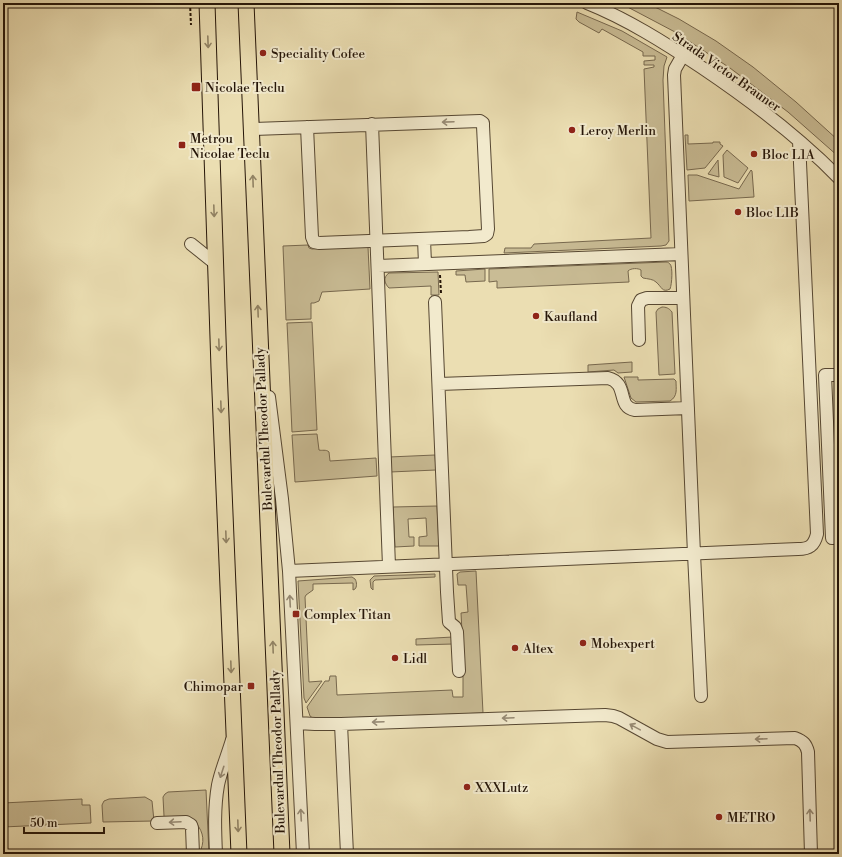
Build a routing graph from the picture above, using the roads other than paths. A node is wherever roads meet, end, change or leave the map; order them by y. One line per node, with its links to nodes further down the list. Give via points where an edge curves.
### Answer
1 (207, 3): 14 (main road, one-way to 14)
2 (246, 3): 7 (main road, Bulevardul Theodor Pallady)
3 (587, 3): 4 (street, Strada Victor Brauner)
4 (683, 55): 8 (street, Strada Victor Brauner, via 746,99); 13 (street, via 674,75)
5 (372, 124): 6 (street); 10 (street, one-way to 5, via 487,234 483,123 480,121); 11 (street)
6 (307, 127): 7 (street); 11 (street, via 314,242)
7 (251, 129): 20 (main road, Bulevardul Theodor Pallady, one-way to 7)
8 (799, 141): 9 (street, Strada Victor Brauner); 25 (street, via 817,534 811,546 805,549)
9 (839, 178)
10 (424, 239): 11 (street); 15 (street)
11 (376, 241): 16 (street)
12 (191, 244): 14 (street)
13 (681, 254): 15 (street); 17 (street)
14 (216, 264): 33 (main road, one-way to 33)
15 (425, 264): 16 (street)
16 (378, 266): 27 (street)
17 (683, 298): 19 (street, via 641,300 638,306); 23 (street)
18 (435, 302): 22 (street)
19 (639, 340)
20 (260, 350): 28 (street, via 273,428); 38 (main road, Bulevardul Theodor Pallady, one-way to 20)
21 (839, 375): 24 (street, via 825,375 832,538)
22 (438, 384): 23 (street, via 608,378 613,379 621,387 625,403 631,409); 26 (street)
23 (688, 408): 25 (street)
24 (839, 537)
25 (694, 554): 26 (street); 30 (street)
26 (446, 564): 27 (street); 29 (street, via 449,622 457,632)
27 (389, 566): 28 (street)
28 (289, 571): 31 (street, one-way to 28)
29 (459, 671)
30 (701, 696)
31 (297, 723): 32 (street); 39 (street, one-way to 31)
32 (341, 724): 40 (street); 41 (street, one-way to 32, via 808,752 804,743 794,738 667,742 620,718 605,715)
33 (234, 734): 36 (street, one-way to 36, via 216,798); 37 (main road, one-way to 37)
34 (157, 823): 35 (street, one-way to 34, via 192,828 188,823)
35 (193, 854)
36 (216, 854)
37 (239, 854)
38 (282, 854)
39 (303, 854)
40 (347, 854)
41 (811, 854)

